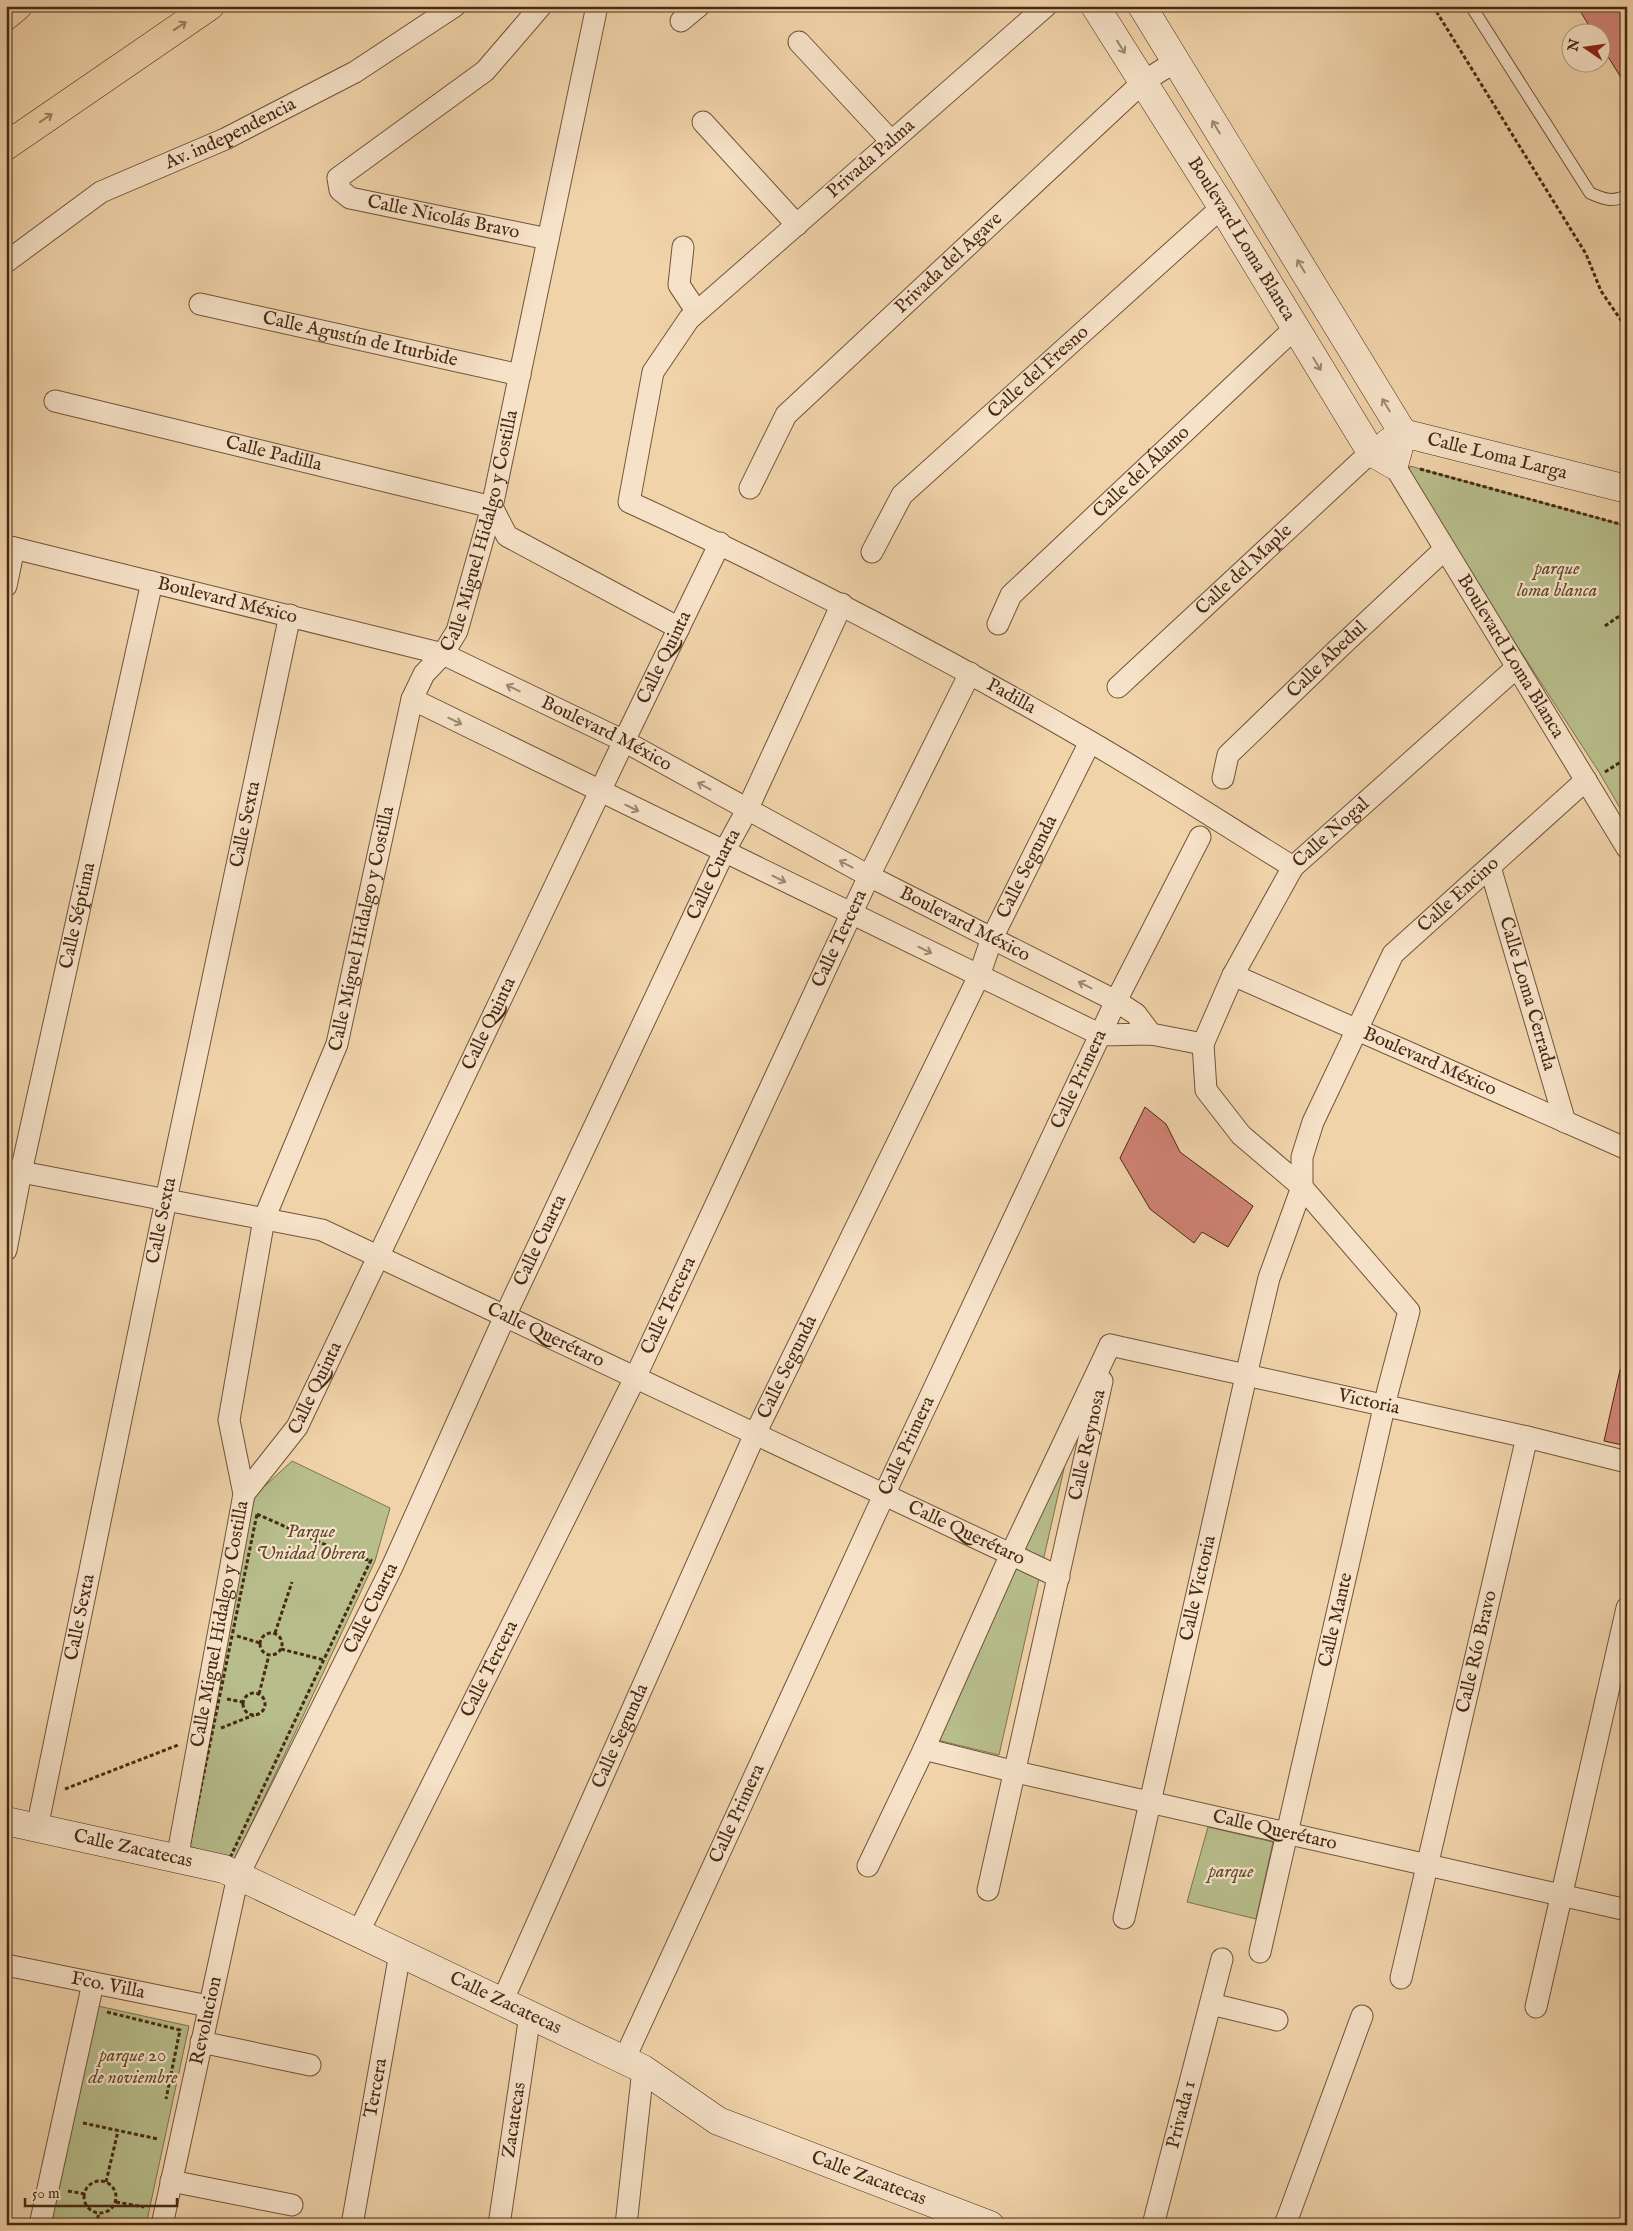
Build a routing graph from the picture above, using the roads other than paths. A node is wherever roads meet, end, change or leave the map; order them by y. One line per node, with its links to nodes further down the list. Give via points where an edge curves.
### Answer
1 (18, 6): 11 (main road)
2 (210, 6): 18 (main road, one-way to 2)
3 (455, 6): 24 (street, Av. independencia, via 355,72 225,139 101,192)
4 (542, 6): 22 (street, Calle Nicolás Bravo, via 485,71 338,178 340,190 350,198)
5 (597, 6): 22 (street, Calle Miguel Hidalgo y Costilla)
6 (699, 6): 12 (street)
7 (1046, 6): 17 (street, Privada Palma)
8 (1095, 6): 15 (street, Boulevard Loma Blanca, one-way to 15)
9 (1142, 6): 14 (street, Boulevard Loma Blanca)
10 (1472, 6): 19 (lane, via 1590,193 1605,200)
11 (6, 16)
12 (681, 21)
13 (799, 42): 17 (street)
14 (1176, 61): 15 (street, Privada del Agave); 30 (street, Boulevard Loma Blanca, one-way to 14)
15 (1143, 82): 20 (street, Boulevard Loma Blanca); 32 (street, Privada del Agave, via 786,415)
16 (703, 122): 21 (street)
17 (891, 141): 21 (street, Privada Palma)
18 (6, 146)
19 (1627, 195)
20 (1222, 206): 27 (street, Boulevard Loma Blanca); 38 (street, Calle del Fresno, via 902,495)
21 (797, 225): 26 (street, Privada Palma)
22 (548, 239): 28 (street, Calle Miguel Hidalgo y Costilla)
23 (683, 248): 26 (street, via 678,285)
24 (6, 262)
25 (200, 304): 28 (street, Calle Agustín de Iturbide)
26 (697, 312): 35 (street, Privada Palma, via 653,372 629,502)
27 (1295, 328): 31 (street, Boulevard Loma Blanca, one-way to 31); 43 (street, Calle del Álamo, via 1011,595)
28 (520, 375): 34 (street, Calle Miguel Hidalgo y Costilla)
29 (55, 401): 34 (street, Calle Padilla)
30 (1403, 433): 31 (street, Calle Loma Larga); 33 (street, Calle Loma Larga)
31 (1395, 462): 37 (street, Boulevard Loma Blanca); 48 (street, Calle del Maple)
32 (750, 488)
33 (1627, 488)
34 (492, 507): 44 (street, via 507,536); 45 (street, Calle Miguel Hidalgo y Costilla, via 457,631)
35 (720, 543): 41 (street, Padilla); 44 (street, Calle Quinta)
36 (10, 547): 39 (street, Boulevard México); 40 (street)
37 (1446, 549): 46 (street, Boulevard Loma Blanca); 52 (street, Calle Abedul, via 1228,755)
38 (872, 552)
39 (152, 582): 42 (street, Boulevard México); 73 (street, Calle Séptima)
40 (6, 586)
41 (842, 604): 47 (street, Padilla); 55 (street, Calle Cuarta)
42 (290, 615): 45 (street, Boulevard México); 75 (street, Calle Sexta)
43 (998, 624)
44 (679, 628): 50 (street, Calle Quinta)
45 (443, 654): 49 (street, Calle Miguel Hidalgo y Costilla, via 424,674); 50 (street, Boulevard México, one-way to 45)
46 (1517, 667): 53 (street, Boulevard Loma Blanca); 59 (street, Calle Nogal)
47 (970, 673): 51 (street, Padilla); 61 (street, Calle Tercera)
48 (1118, 687)
49 (412, 699): 54 (street, Boulevard México, one-way to 54); 76 (street, Calle Miguel Hidalgo y Costilla, via 337,1044)
50 (624, 741): 54 (street, Calle Quinta); 55 (street, Boulevard México, one-way to 50)
51 (1090, 742): 59 (street, Padilla); 63 (street, Calle Segunda)
52 (1223, 778)
53 (1593, 778): 57 (street, Boulevard Loma Blanca); 60 (street, Calle Encino)
54 (600, 792): 58 (street, Boulevard México, one-way to 58); 78 (street, Calle Quinta)
55 (747, 810): 58 (street, Calle Cuarta); 61 (street, Boulevard México, one-way to 55)
56 (1200, 837): 66 (street, Calle Primera)
57 (1627, 848)
58 (724, 852): 62 (street, Boulevard México, one-way to 62); 79 (street, Calle Cuarta)
59 (1293, 867): 64 (street, Calle Nogal)
60 (1490, 867): 67 (street, Calle Encino, via 1393,954); 71 (street, Calle Loma Cerrada)
61 (869, 876): 62 (street, Calle Tercera); 63 (street, Boulevard México)
62 (851, 914): 65 (street, Boulevard México, one-way to 65); 82 (street, Calle Tercera)
63 (992, 938): 65 (street, Calle Segunda); 66 (street, Boulevard México, one-way to 63)
64 (1233, 975): 67 (street, Boulevard México); 70 (street, Calle Nogal)
65 (979, 976): 69 (street, Boulevard México); 84 (street, Calle Segunda)
66 (1116, 1001): 68 (street, Boulevard México, via 1136,1014); 69 (street, Calle Primera)
67 (1357, 1031): 71 (street, Boulevard México); 74 (street, Calle Encino, via 1313,1122 1302,1158)
68 (1151, 1034): 69 (street, Boulevard México); 70 (street)
69 (1101, 1035): 88 (street, Calle Primera)
70 (1203, 1044): 74 (street, via 1206,1090 1241,1135)
71 (1565, 1122): 72 (street, Boulevard México)
72 (1627, 1149)
73 (14, 1170): 75 (street, Calle Querétaro); 77 (street, Calle Séptima)
74 (1302, 1187): 81 (street, Calle Victoria, via 1269,1278); 83 (street, Calle Mante, via 1409,1311)
75 (166, 1200): 76 (street, Calle Querétaro); 96 (street, Calle Sexta)
76 (264, 1219): 78 (street, Calle Querétaro, via 322,1230); 87 (street, Calle Miguel Hidalgo y Costilla, via 229,1420)
77 (6, 1250)
78 (378, 1257): 79 (street, Calle Querétaro); 87 (street, Calle Quinta, via 297,1427)
79 (505, 1316): 82 (street, Calle Querétaro); 101 (street, Calle Cuarta, via 392,1567)
80 (1110, 1344): 81 (street, Victoria); 89 (street, Calle Reynosa); 90 (street, Calle Reynosa)
81 (1247, 1376): 83 (street, Victoria); 94 (street, Calle Victoria)
82 (635, 1378): 84 (street, Calle Querétaro); 106 (street, Calle Tercera)
83 (1385, 1406): 85 (street, Victoria); 97 (street, Calle Mante)
84 (755, 1434): 88 (street, Calle Querétaro); 113 (street, Calle Segunda)
85 (1526, 1437): 86 (street, Victoria); 99 (street, Calle Río Bravo)
86 (1627, 1462)
87 (244, 1494): 98 (street, Calle Miguel Hidalgo y Costilla)
88 (884, 1495): 89 (street, Calle Querétaro); 121 (street, Calle Primera)
89 (1011, 1554): 90 (street, Calle Querétaro); 92 (street, Calle Reynosa)
90 (1059, 1577): 93 (street, Calle Reynosa)
91 (1627, 1608): 103 (street)
92 (924, 1748): 93 (street, Calle Querétaro); 100 (street, Calle Reynosa)
93 (1016, 1772): 94 (street, Calle Querétaro); 102 (street, Calle Reynosa)
94 (1150, 1803): 97 (street, Calle Querétaro); 105 (street, Calle Victoria)
95 (6, 1822): 96 (street, Calle Zacatecas)
96 (37, 1828): 98 (street, Calle Zacatecas)
97 (1288, 1833): 99 (street, Calle Querétaro); 107 (street, Calle Mante)
98 (177, 1859): 101 (street, Calle Zacatecas, via 224,1869)
99 (1427, 1865): 103 (street, Calle Querétaro); 111 (street, Calle Río Bravo)
100 (868, 1866)
101 (238, 1876): 106 (street, Calle Zacatecas); 115 (street, Revolucion)
102 (988, 1890)
103 (1562, 1896): 104 (street, Calle Querétaro); 116 (street)
104 (1627, 1910)
105 (1124, 1918)
106 (358, 1933): 108 (street, Calle Zacatecas)
107 (1260, 1952)
108 (400, 1953): 113 (street, Calle Zacatecas); 128 (street, Tercera)
109 (1222, 1959): 114 (street, Privada 1)
110 (6, 1965): 112 (street, Fco. Villa)
111 (1401, 1978)
112 (93, 1983): 115 (street, Fco. Villa); 126 (street)
113 (502, 2002): 117 (street, Calle Zacatecas)
114 (1210, 2004): 119 (street); 132 (street, Privada 1)
115 (208, 2006): 120 (street, Revolucion)
116 (1536, 2007)
117 (530, 2015): 121 (street, Calle Zacatecas); 129 (street, Zacatecas)
118 (1362, 2016): 133 (street)
119 (1277, 2020)
120 (201, 2042): 122 (street); 123 (street, Revolucion)
121 (634, 2064): 125 (street, Calle Zacatecas, via 718,2121); 130 (street, Calle Primera)
122 (310, 2065)
123 (171, 2181): 124 (street); 127 (street, Revolucion)
124 (292, 2205)
125 (954, 2218): 131 (street, Calle Zacatecas)
126 (40, 2225)
127 (162, 2225)
128 (352, 2225)
129 (499, 2225)
130 (626, 2225)
131 (990, 2225)
132 (1153, 2225)
133 (1285, 2225)

